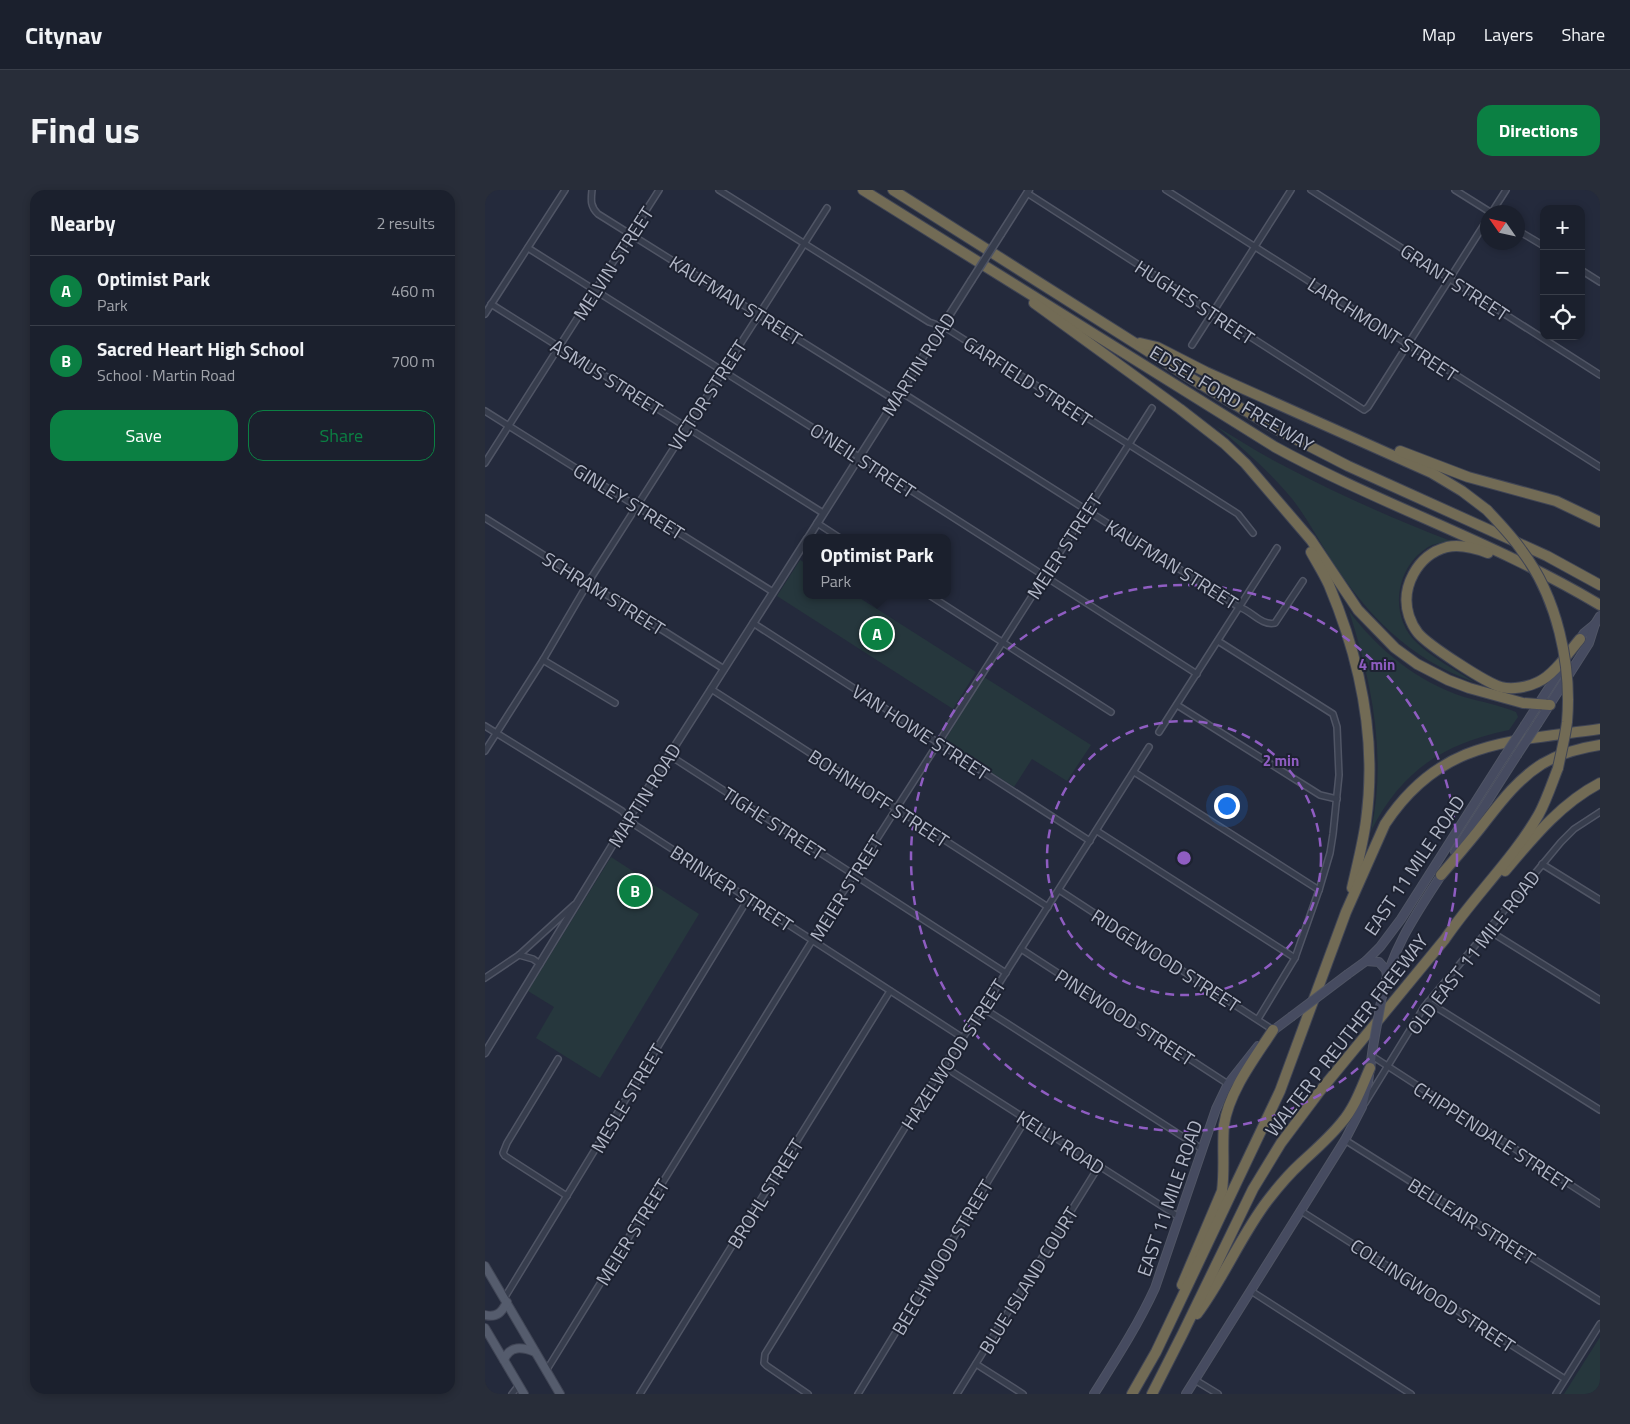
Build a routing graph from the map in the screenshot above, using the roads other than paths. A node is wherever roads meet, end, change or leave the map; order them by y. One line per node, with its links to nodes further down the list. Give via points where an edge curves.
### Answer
1 (565, 190): 22 (street)
2 (592, 190): 17 (street, KAUFMAN STREET, via 593,209)
3 (659, 190): 17 (street, MELVIN STREET)
4 (719, 190): 19 (street, GARFIELD STREET)
5 (863, 190): 24 (highway, EDSEL FORD FREEWAY)
6 (893, 190): 33 (highway, EDSEL FORD FREEWAY)
7 (1166, 190): 21 (street, LARCHMONT STREET)
8 (1291, 190): 21 (street)
9 (1311, 190): 25 (street, GRANT STREET)
10 (1455, 190): 13 (street)
11 (1506, 190): 14 (street)
12 (1028, 192): 29 (street, HUGHES STREET); 32 (street, MARTIN ROAD, bridge)
13 (1480, 205)
14 (1496, 205)
15 (827, 208): 19 (street, VICTOR STREET)
16 (1480, 231): 25 (street)
17 (631, 234): 27 (street, MELVIN STREET); 31 (street, KAUFMAN STREET)
18 (1525, 235): 20 (street)
19 (804, 243): 31 (street, VICTOR STREET); 32 (street, GARFIELD STREET)
20 (1540, 244)
21 (1255, 247): 29 (street); 35 (street, LARCHMONT STREET)
22 (528, 248): 27 (street, O'NEIL STREET); 28 (street)
23 (1585, 273): 26 (street)
24 (1000, 276): 50 (highway, via 1045,313 1225,444); 62 (highway, EDSEL FORD FREEWAY, via 1283,452)
25 (1450, 279): 35 (street); 38 (street, GRANT STREET)
26 (1600, 282)
27 (595, 290): 36 (street, MELVIN STREET); 37 (street, O'NEIL STREET)
28 (491, 304): 30 (street); 36 (street, ASMUS STREET)
29 (1212, 313): 34 (street); 35 (street, HUGHES STREET, via 1364,410)
30 (485, 314)
31 (759, 314): 37 (street, VICTOR STREET); 40 (street, KAUFMAN STREET)
32 (942, 327): 39 (street, MARTIN ROAD); 46 (street, GARFIELD STREET)
33 (1132, 341): 43 (highway, via 1157,347); 66 (highway, EDSEL FORD FREEWAY, via 1313,450 1547,556)
34 (1192, 344)
35 (1407, 345): 49 (street, LARCHMONT STREET)
36 (559, 347): 44 (street, MELVIN STREET); 45 (street, ASMUS STREET)
37 (722, 371): 45 (street, VICTOR STREET); 47 (street, O'NEIL STREET)
38 (1600, 375)
39 (901, 392): 40 (street, MARTIN ROAD); 52 (street, KAUFMAN STREET)
40 (895, 400): 47 (street, MARTIN ROAD)
41 (1151, 408): 46 (street, MEIER STREET)
42 (485, 411): 44 (street, GINLEY STREET)
43 (1308, 417): 55 (highway, via 1468,476 1555,501); 114 (highway, bridge, via 1432,473 1487,510 1530,562 1558,627 1566,669 1567,709 1558,768 1540,813 1525,837 1459,917)
44 (509, 426): 48 (street, MELVIN STREET); 51 (street, GINLEY STREET)
45 (687, 427): 51 (street, VICTOR STREET); 53 (street, ASMUS STREET)
46 (1128, 444): 52 (street, MEIER STREET); 57 (street, GARFIELD STREET, via 1238,514)
47 (859, 457): 53 (street, MARTIN ROAD); 63 (street, O'NEIL STREET)
48 (485, 463)
49 (1600, 468)
50 (1281, 504): 82 (highway, via 1311,540 1357,610 1395,648 1448,680 1523,703); 112 (highway, via 1328,584 1343,622 1362,691 1369,796 1363,840)
51 (636, 506): 65 (street, VICTOR STREET); 67 (street, GINLEY STREET)
52 (1087, 510): 63 (street, MEIER STREET); 70 (street, KAUFMAN STREET)
53 (823, 513): 56 (street, MARTIN ROAD)
54 (485, 518): 65 (street, SCHRAM STREET)
55 (1600, 522)
56 (817, 523): 58 (street, MARTIN ROAD); 59 (street)
57 (1253, 533)
58 (810, 534)
59 (834, 534)
60 (803, 544): 67 (street, MARTIN ROAD)
61 (1277, 548): 70 (street)
62 (1517, 560): 69 (highway, EDSEL FORD FREEWAY); 74 (highway, via 1500,558 1470,547 1447,548 1431,555 1417,568 1407,593 1409,616 1418,633 1473,672 1509,688 1539,682 1552,672)
63 (1044, 577): 76 (street, MEIER STREET); 79 (street, O'NEIL STREET)
64 (1303, 581): 70 (street, KAUFMAN STREET, via 1275,623 1265,623)
65 (588, 583): 77 (street, VICTOR STREET); 78 (street, SCHRAM STREET)
66 (1600, 586)
67 (773, 592): 72 (street, MARTIN ROAD)
68 (935, 599): 76 (street)
69 (1600, 605)
70 (1239, 608): 75 (street)
71 (1600, 616): 73 (main road, EAST 11 MILE ROAD)
72 (753, 623): 78 (street, MARTIN ROAD); 90 (street, VAN HOWE STREET)
73 (1595, 624): 74 (main road, EAST 11 MILE ROAD); 84 (main road, EAST 11 MILE ROAD, via 1589,642)
74 (1580, 639): 82 (main road, EAST 11 MILE ROAD)
75 (1218, 641): 79 (street); 97 (street, via 1335,717 1339,750)
76 (1002, 642): 85 (street); 90 (street, MEIER STREET)
77 (543, 660): 81 (street); 89 (street, VICTOR STREET)
78 (724, 668): 80 (street, MARTIN ROAD)
79 (1197, 674): 83 (street)
80 (711, 689): 94 (street, MARTIN ROAD); 98 (street, BOHNHOFF STREET)
81 (615, 703)
82 (1538, 704): 84 (highway); 119 (main road, EAST 11 MILE ROAD, bridge, via 1401,919)
83 (1177, 705): 88 (street); 97 (street, via 1319,795)
84 (1550, 705): 105 (main road, EAST 11 MILE ROAD, bridge)
85 (1111, 712)
86 (485, 726): 89 (street, BRINKER STREET)
87 (1600, 729): 112 (highway, via 1484,747 1429,774 1408,793 1385,824)
88 (1159, 732)
89 (496, 734): 93 (street); 100 (street, BRINKER STREET, via 622,810)
90 (938, 743): 98 (street, MEIER STREET); 102 (street, VAN HOWE STREET)
91 (1600, 745): 105 (highway, via 1578,749 1533,770 1516,784)
92 (1149, 747): 95 (street, HAZELWOOD STREET)
93 (485, 751)
94 (669, 755): 100 (street, MARTIN ROAD); 104 (street, TIGHE STREET)
95 (1134, 772): 101 (street, HAZELWOOD STREET); 107 (street)
96 (1600, 783): 114 (highway, via 1547,824)
97 (1337, 800): 107 (street, via 1330,853)
98 (895, 809): 104 (street, MEIER STREET); 111 (street, BOHNHOFF STREET)
99 (1600, 812): 103 (street, OLD EAST 11 MILE ROAD, via 1574,829)
100 (629, 818): 108 (street, MARTIN ROAD); 109 (street, BRINKER STREET, via 635,826)
101 (1097, 831): 102 (street, HAZELWOOD STREET); 118 (street)
102 (1090, 841): 106 (street, HAZELWOOD STREET)
103 (1542, 864): 110 (street); 113 (street, OLD EAST 11 MILE ROAD)
104 (854, 875): 115 (street, MEIER STREET); 121 (street, TIGHE STREET)
105 (1441, 875): 122 (main road, EAST 11 MILE ROAD, via 1405,932)
106 (1059, 890): 111 (street, HAZELWOOD STREET); 128 (street, RIDGEWOOD STREET)
107 (1319, 890): 118 (street)
108 (580, 899): 117 (street); 120 (street, MARTIN ROAD)
109 (749, 899): 115 (street, BRINKER STREET); 144 (street, MESLE STREET)
110 (1600, 900)
111 (1048, 907): 116 (street, HAZELWOOD STREET)
112 (1346, 912): 153 (highway, WALTER P REUTHER FREEWAY, via 1279,1091)
113 (1488, 930): 125 (street); 126 (street, OLD EAST 11 MILE ROAD)
114 (1445, 939): 156 (highway, WALTER P REUTHER FREEWAY, via 1281,1143 1253,1189)
115 (813, 940): 124 (street, BRINKER STREET); 160 (street, MEIER STREET)
116 (1021, 949): 121 (street, HAZELWOOD STREET); 137 (street, PINEWOOD STREET)
117 (519, 955): 120 (street); 123 (street)
118 (1295, 958): 128 (street)
119 (1366, 961): 122 (main road, via 1379,962); 129 (main road, EAST 11 MILE ROAD, bridge)
120 (541, 964): 131 (street, MARTIN ROAD)
121 (1006, 972): 127 (street, HAZELWOOD STREET)
122 (1387, 976): 132 (main road, EAST 11 MILE ROAD, bridge)
123 (485, 978)
124 (890, 990): 130 (street, BRINKER STREET); 167 (street, BROHL STREET)
125 (1600, 1000)
126 (1428, 1002): 135 (street, OLD EAST 11 MILE ROAD); 139 (street)
127 (983, 1008): 130 (street, HAZELWOOD STREET); 142 (street)
128 (1258, 1019): 129 (street, RIDGEWOOD STREET)
129 (1273, 1030): 137 (main road, EAST 11 MILE ROAD); 153 (highway, via 1231,1100 1224,1128 1222,1191 1186,1272)
130 (963, 1038): 134 (street, HAZELWOOD STREET)
131 (485, 1054)
132 (1372, 1056): 135 (street, CHIPPENDALE STREET); 136 (main road, EAST 11 MILE ROAD)
133 (558, 1059): 144 (street, via 503,1152)
134 (943, 1066): 140 (street, KELLY ROAD); 168 (street, HAZELWOOD STREET, via 765,1354 765,1363 771,1369)
135 (1387, 1067): 138 (street, OLD EAST 11 MILE ROAD); 145 (street, CHIPPENDALE STREET)
136 (1370, 1068): 138 (main road, EAST 11 MILE ROAD); 156 (highway, via 1344,1120 1268,1199 1208,1299)
137 (1228, 1084): 142 (main road, EAST 11 MILE ROAD)
138 (1362, 1107): 141 (main road, EAST 11 MILE ROAD)
139 (1600, 1110)
140 (1026, 1119): 143 (street, KELLY ROAD); 169 (street, BEECHWOOD STREET)
141 (1345, 1140): 146 (main road, EAST 11 MILE ROAD); 151 (street, BELLEAIR STREET)
142 (1202, 1149): 147 (main road, EAST 11 MILE ROAD)
143 (1099, 1166): 147 (street, KELLY ROAD); 159 (street, BLUE ISLAND COURT)
144 (567, 1196): 150 (street, MESLE STREET)
145 (1600, 1204)
146 (1301, 1211): 149 (main road, EAST 11 MILE ROAD); 161 (street, COLLINGWOOD STREET)
147 (1179, 1217): 172 (main road, EAST 11 MILE ROAD, via 1142,1316)
148 (485, 1266): 150 (main road)
149 (1251, 1291): 162 (main road, EAST 11 MILE ROAD); 177 (street)
150 (506, 1299): 152 (main road, via 499,1314); 157 (main road)
151 (1600, 1301)
152 (485, 1316)
153 (1171, 1320): 173 (highway, WALTER P REUTHER FREEWAY)
154 (1600, 1324): 161 (street)
155 (485, 1328): 158 (main road)
156 (1183, 1333): 174 (highway, WALTER P REUTHER FREEWAY)
157 (535, 1352): 158 (main road, via 516,1348); 160 (main road)
158 (504, 1360): 163 (main road)
159 (976, 1364): 170 (street, BLUE ISLAND COURT); 171 (street)
160 (546, 1371): 166 (main road)
161 (1565, 1379): 178 (street)
162 (1195, 1380): 175 (main road, EAST 11 MILE ROAD); 176 (street)
163 (519, 1385): 164 (street); 165 (main road)
164 (512, 1394)
165 (524, 1394)
166 (560, 1394)
167 (639, 1394)
168 (808, 1394)
169 (859, 1394)
170 (957, 1394)
171 (1023, 1394)
172 (1094, 1394)
173 (1132, 1394)
174 (1152, 1394)
175 (1186, 1394)
176 (1218, 1394)
177 (1411, 1394)
178 (1556, 1394)

